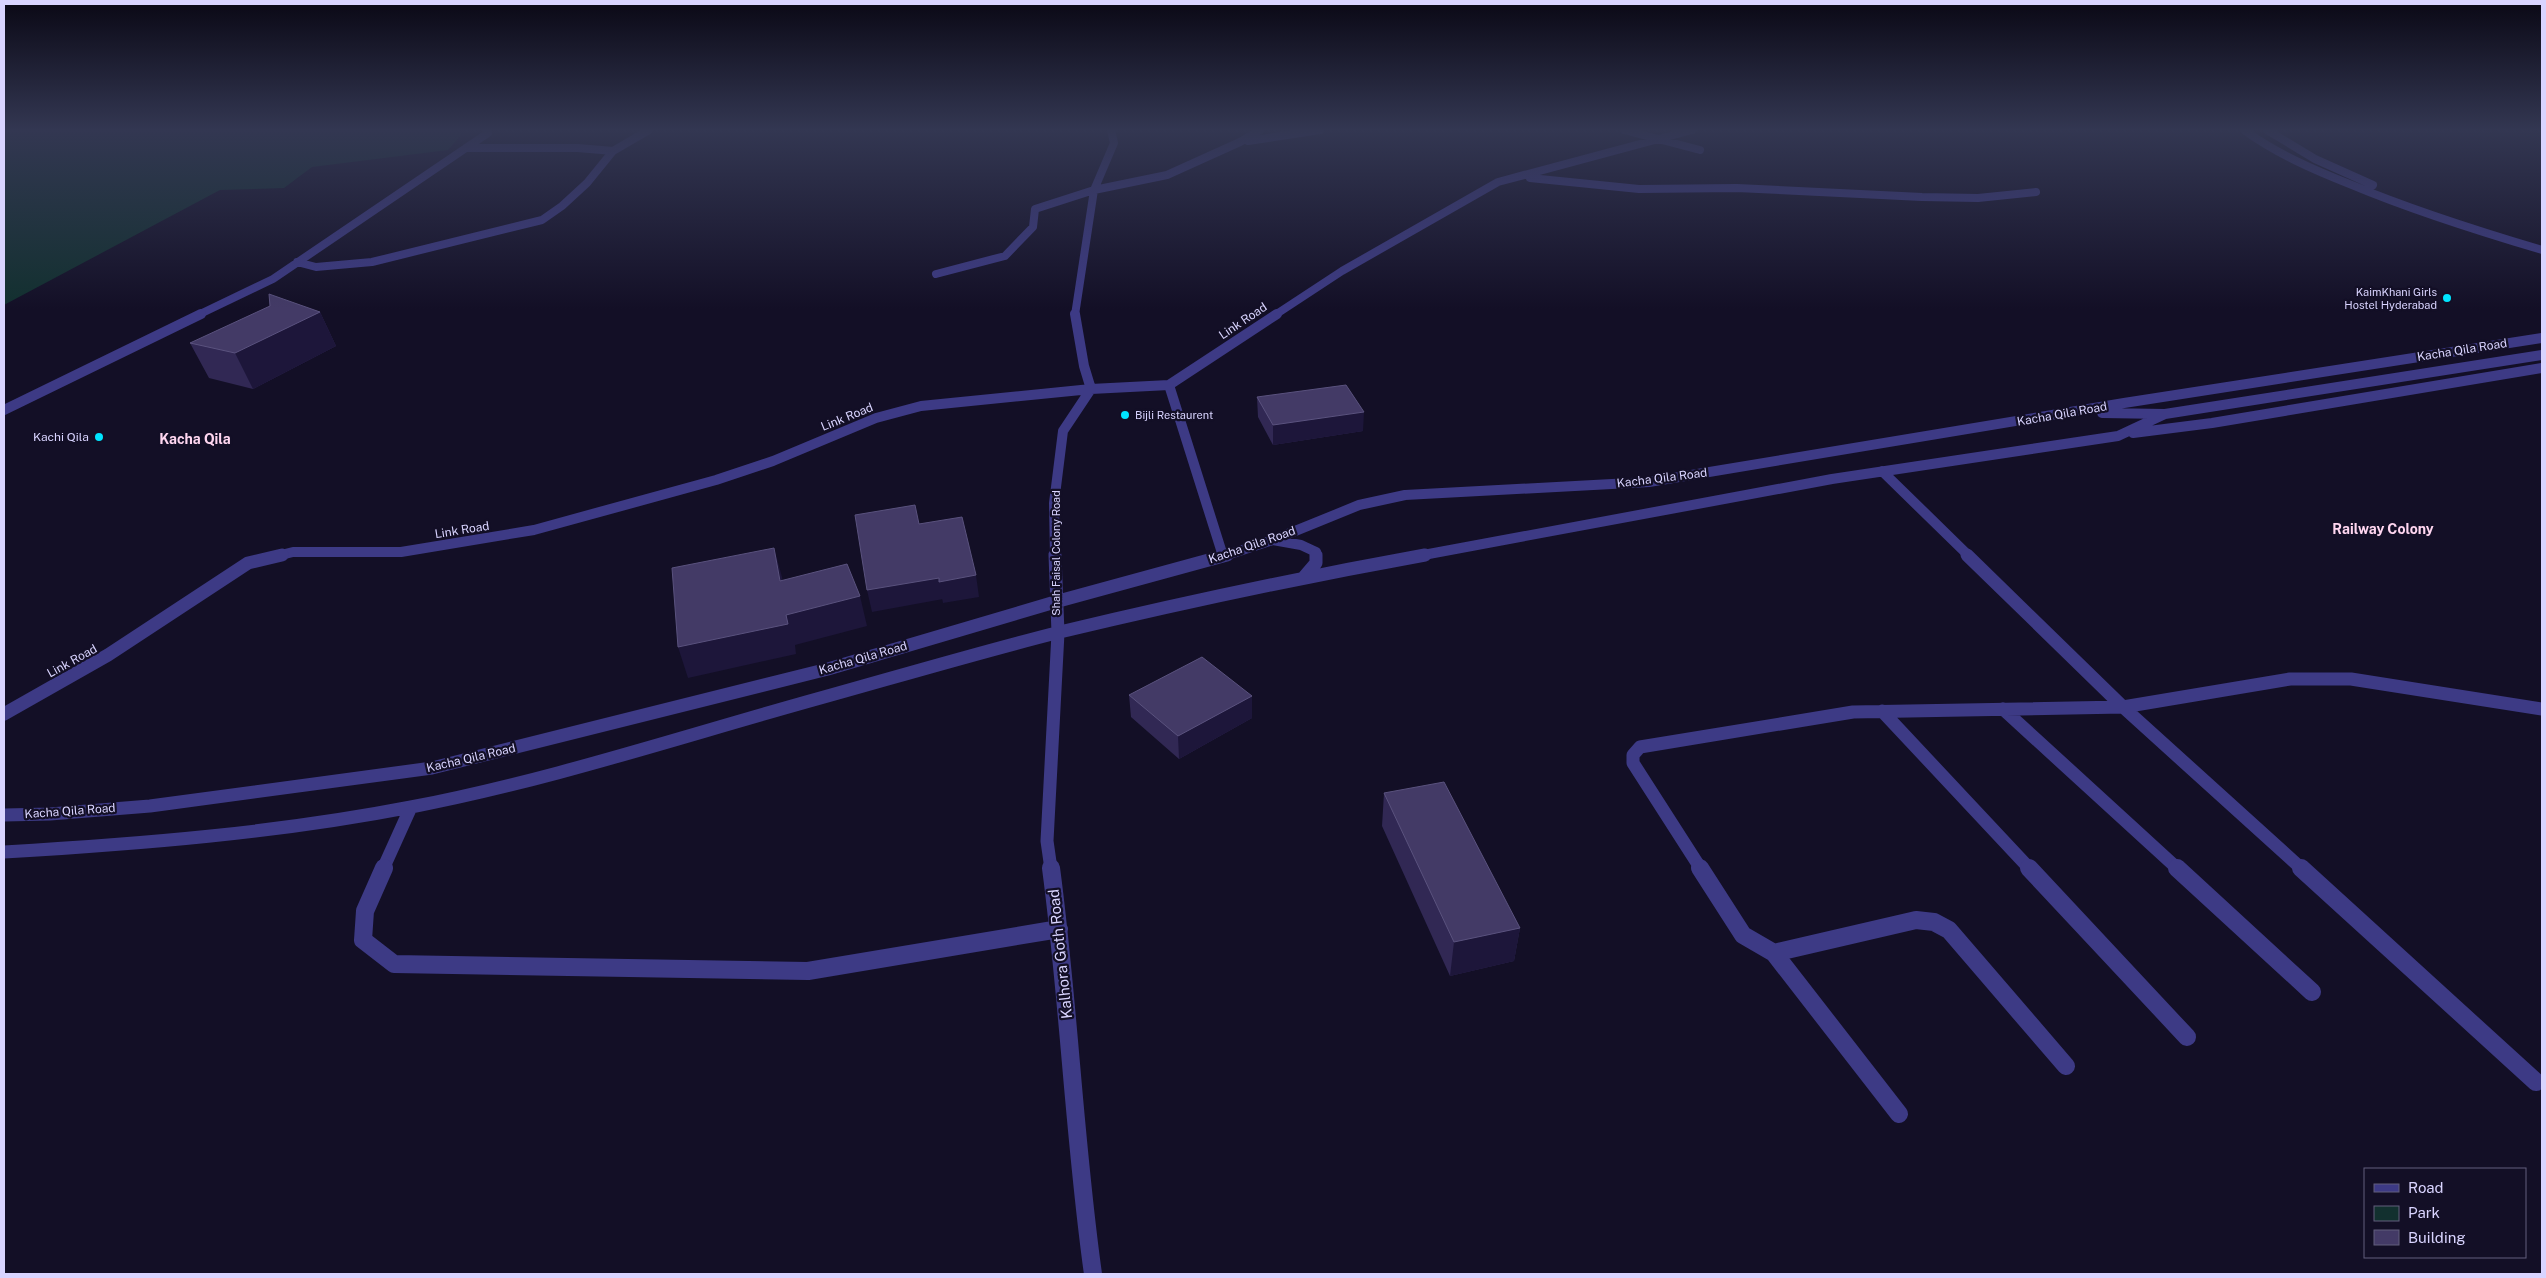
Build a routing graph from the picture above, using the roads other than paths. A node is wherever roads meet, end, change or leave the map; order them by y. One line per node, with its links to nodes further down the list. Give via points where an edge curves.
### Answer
1 (404, 190): 11 (street)
2 (580, 190): 11 (street, via 542,220 372,262 316,267)
3 (1094, 190): 12 (street, via 1035,209 1033,227 1005,256); 17 (street, via 1075,317)
4 (1484, 190): 16 (street, Link Road, via 1342,270)
5 (1772, 190): 8 (street, via 1978,198)
6 (2363, 190): 10 (street)
7 (2382, 190): 9 (street)
8 (2036, 192)
9 (2542, 243)
10 (2542, 250)
11 (297, 262): 18 (street, via 272,279)
12 (936, 274)
13 (2542, 338): 19 (street, Kacha Qila Road)
14 (2542, 355): 20 (street)
15 (2542, 368): 21 (street)
16 (1170, 385): 17 (street, Link Road); 24 (street)
17 (1091, 389): 26 (street, Shah Faisal Colony Road, via 1063,431 1054,503); 32 (street, Link Road, via 921,406 876,418 724,477 534,530 402,552 293,552 248,563 108,655)
18 (4, 410)
19 (2072, 412): 20 (street); 23 (street, Kacha Qila Road, via 1649,482 1405,495 1359,505)
20 (2165, 414): 21 (street)
21 (2118, 436): 22 (street)
22 (1882, 472): 25 (street); 28 (street)
23 (1273, 540): 24 (street, Kacha Qila Road); 25 (street, via 1301,545 1316,552 1316,563)
24 (1223, 556): 26 (street, Kacha Qila Road)
25 (1304, 577): 27 (street)
26 (1055, 602): 27 (street, Shah Faisal Colony Road); 34 (street, Kacha Qila Road, via 828,669 432,768 159,804)
27 (1058, 633): 33 (street, via 686,738); 36 (street, Kalhora Goth Road, via 1046,841)
28 (2123, 707): 29 (street); 30 (street, via 2290,679 2351,679); 41 (street)
29 (2003, 709): 31 (street); 38 (street)
30 (2542, 709)
31 (1882, 711): 37 (street, via 1853,712 1640,747 1633,754 1633,763 1744,935); 39 (street)
32 (4, 714)
33 (411, 806): 35 (street, via 273,828 108,846); 36 (street, via 365,911 363,940 394,964 808,971)
34 (4, 815)
35 (4, 852)
36 (1059, 929): 43 (street, Kalhora Goth Road, via 1083,1203)
37 (1774, 953): 40 (street, via 1916,920 1934,922 1949,930); 42 (street)
38 (2312, 992)
39 (2187, 1037)
40 (2066, 1066)
41 (2536, 1082)
42 (1899, 1114)
43 (1093, 1274)

